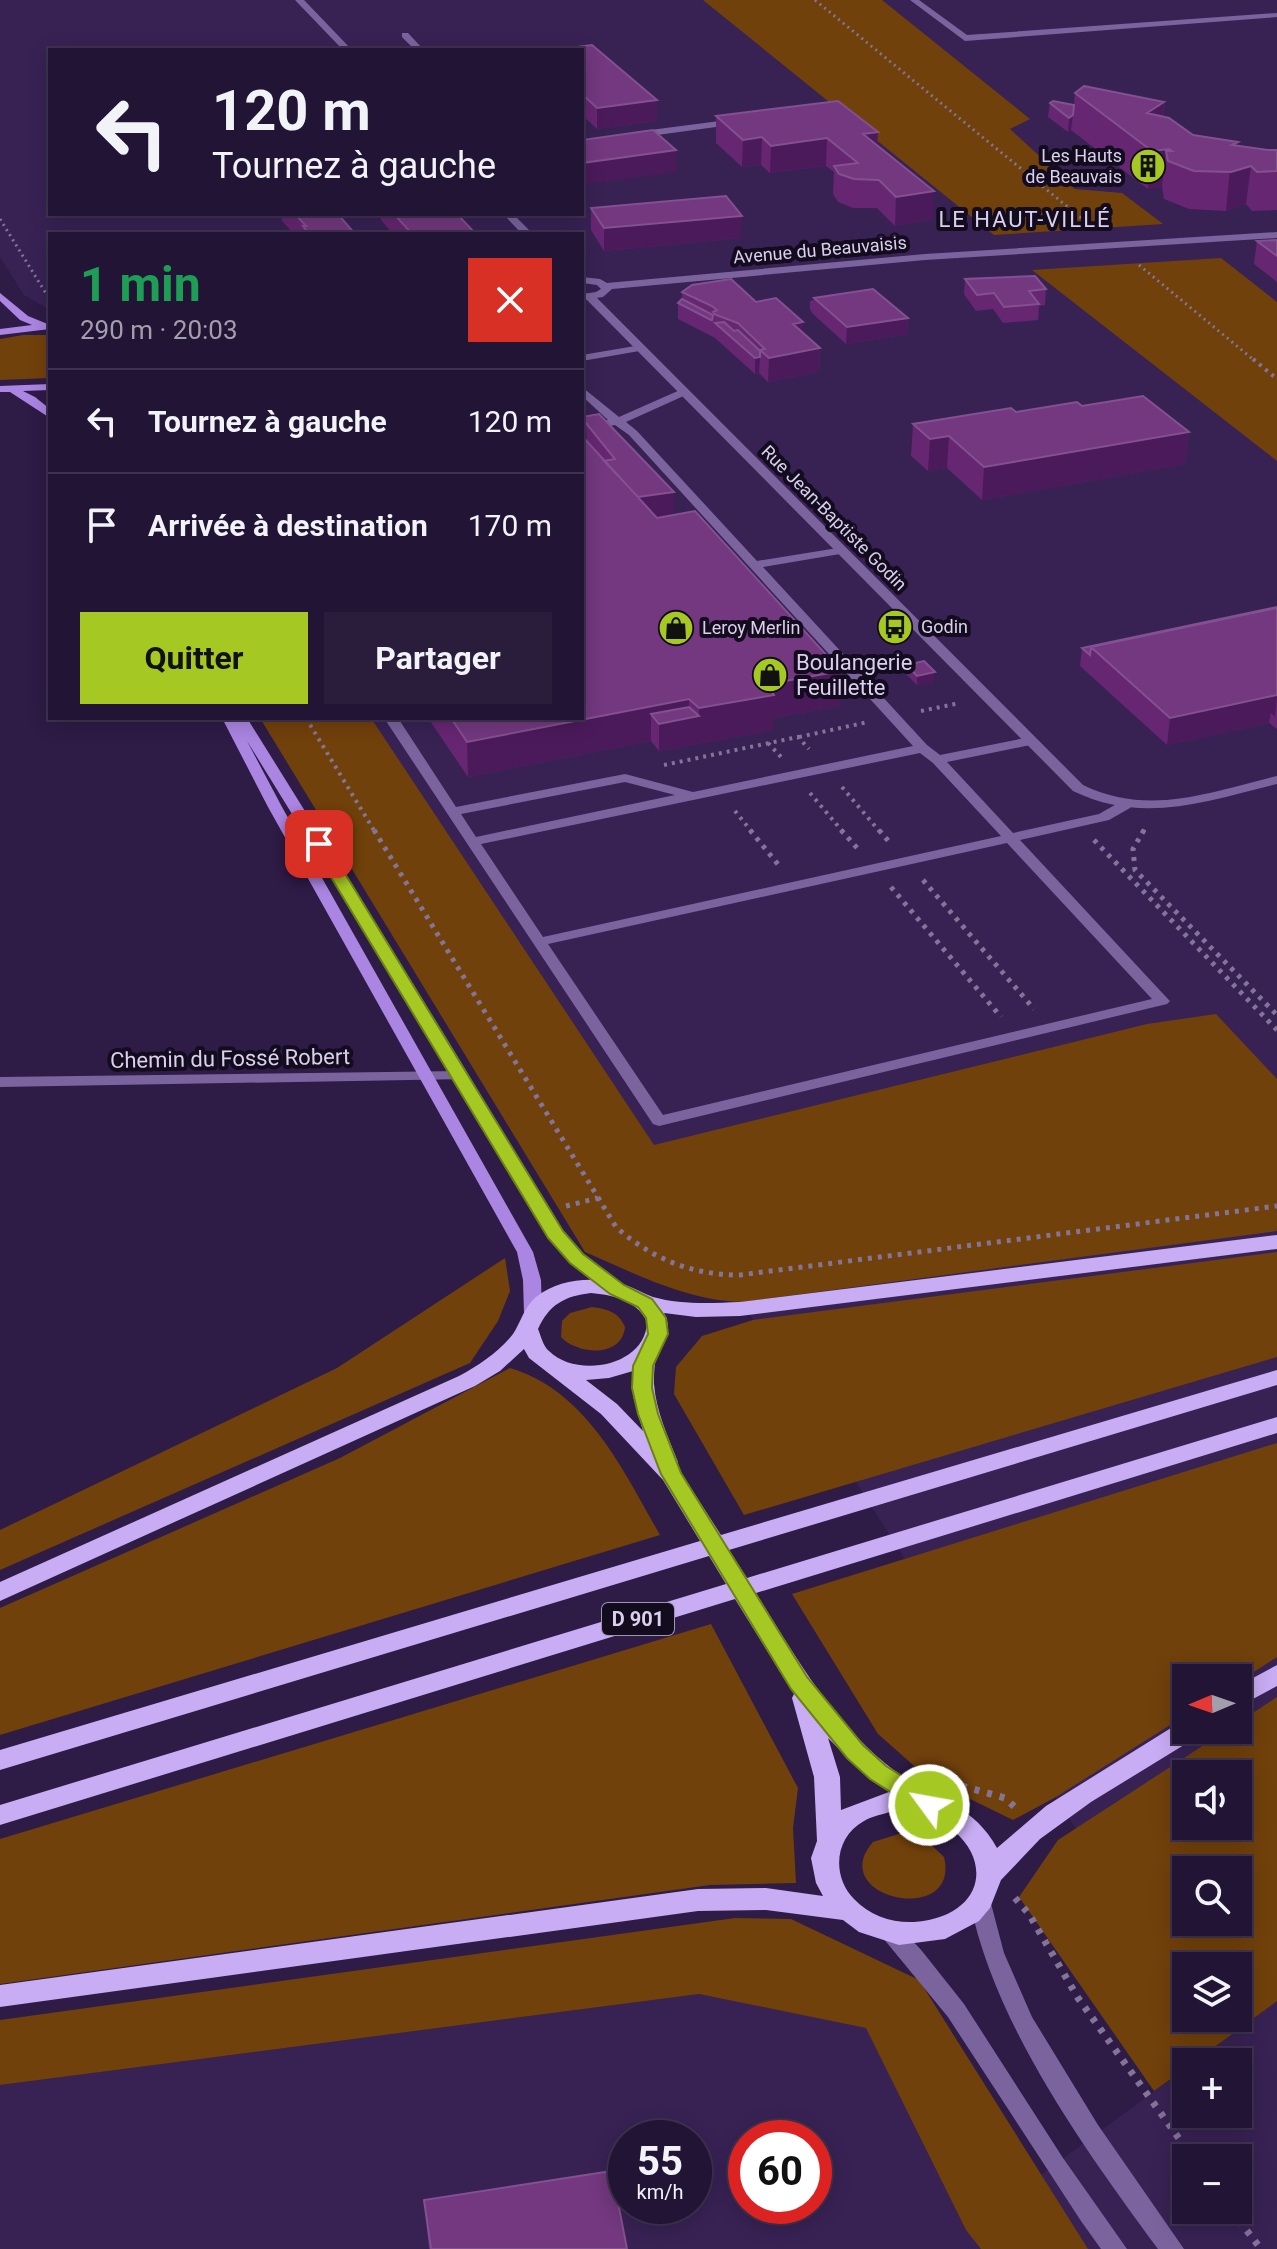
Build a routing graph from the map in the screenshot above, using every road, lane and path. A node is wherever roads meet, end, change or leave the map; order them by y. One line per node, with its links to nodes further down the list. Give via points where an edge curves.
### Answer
1 (299, 0): 6 (street)
2 (815, 0): 14 (path)
3 (914, 0): 4 (street, via 965,38)
4 (1277, 15)
5 (405, 35): 7 (street)
6 (346, 48)
7 (418, 48)
8 (751, 119): 9 (street)
9 (628, 136)
10 (510, 216): 12 (street)
11 (0, 219): 18 (path)
12 (526, 232)
13 (1277, 235): 14 (street, Avenue du Beauvaisis)
14 (1113, 244): 16 (street, Avenue du Beauvaisis); 24 (path)
15 (584, 280): 16 (street)
16 (606, 286): 19 (street, via 604,293)
17 (0, 296): 20 (main road, via 24,318)
18 (48, 297)
19 (586, 297): 22 (street, Rue Jean-Baptiste Godin)
20 (48, 327): 21 (main road)
21 (0, 332)
22 (641, 348): 23 (street); 28 (street, Rue Jean-Baptiste Godin)
23 (584, 358)
24 (1277, 379)
25 (48, 387): 26 (main road)
26 (5, 390): 29 (main road, via 31,399)
27 (584, 392): 30 (street)
28 (684, 392): 30 (street); 32 (street, Rue Jean-Baptiste Godin)
29 (48, 413)
30 (620, 421): 31 (street); 33 (street)
31 (584, 428)
32 (840, 550): 33 (street); 37 (street, Rue Jean-Baptiste Godin)
33 (754, 565): 38 (street)
34 (230, 720): 53 (main road)
35 (241, 720): 52 (main road)
36 (392, 720): 46 (street)
37 (1030, 741): 40 (street); 45 (street, Rue Jean-Baptiste Godin, via 1078,788)
38 (922, 748): 40 (street); 42 (street)
39 (692, 758): 42 (path)
40 (938, 760): 47 (street)
41 (1277, 780): 44 (street, Rue Jean-Baptiste Godin)
42 (718, 791): 43 (street); 49 (path)
43 (693, 796): 46 (street, via 625,778); 48 (street)
44 (1164, 804): 45 (street, Rue Jean-Baptiste Godin); 51 (path, via 1136,840 1135,870)
45 (1125, 805): 47 (street, via 1104,817)
46 (452, 812): 48 (street)
47 (1010, 838): 49 (street); 50 (street, via 1162,1001 659,1121)
48 (472, 842): 50 (street)
49 (796, 885): 50 (street)
50 (539, 942)
51 (1277, 1015)
52 (461, 1076): 53 (street, Chemin du Fossé Robert); 56 (main road, via 555,1234)
53 (427, 1077): 54 (street, Chemin du Fossé Robert); 58 (main road, via 525,1252 532,1280)
54 (0, 1082)
55 (1277, 1242): 57 (main road, via 740,1309)
56 (617, 1290): 57 (main road); 58 (main road, via 569,1290 548,1299)
57 (645, 1303): 59 (main road, via 658,1330)
58 (530, 1321): 60 (main road, via 534,1349); 64 (main road, via 492,1365 449,1390)
59 (647, 1353): 60 (main road, via 604,1372); 63 (main road, via 642,1388)
60 (555, 1365): 63 (main road, via 617,1416)
61 (1277, 1377): 69 (main road, D 901)
62 (1277, 1425): 72 (main road, D 901)
63 (671, 1474): 66 (main road)
64 (0, 1592)
65 (1277, 1674): 67 (main road)
66 (799, 1683): 71 (main road, via 855,1752); 74 (main road, via 827,1777)
67 (1252, 1689)
68 (1172, 1740): 73 (main road)
69 (0, 1760)
70 (955, 1784): 73 (path, via 1005,1798)
71 (929, 1805): 74 (main road, via 893,1801 869,1806 841,1822); 75 (main road, via 962,1821 977,1837)
72 (0, 1815)
73 (1033, 1830): 75 (main road)
74 (829, 1839): 78 (main road, via 825,1879)
75 (990, 1875): 77 (main road)
76 (1022, 1887): 81 (path, via 1014,1899)
77 (981, 1902): 79 (main road, via 967,1916 938,1930); 84 (street, via 994,1960 1020,2018 1108,2162)
78 (846, 1910): 79 (main road); 80 (main road, via 766,1899 698,1900)
79 (891, 1932): 83 (street, via 956,2006 1049,2156)
80 (0, 1996)
81 (1183, 2144)
82 (1242, 2224): 85 (path)
83 (1115, 2249)
84 (1172, 2249)
85 (1261, 2249)

